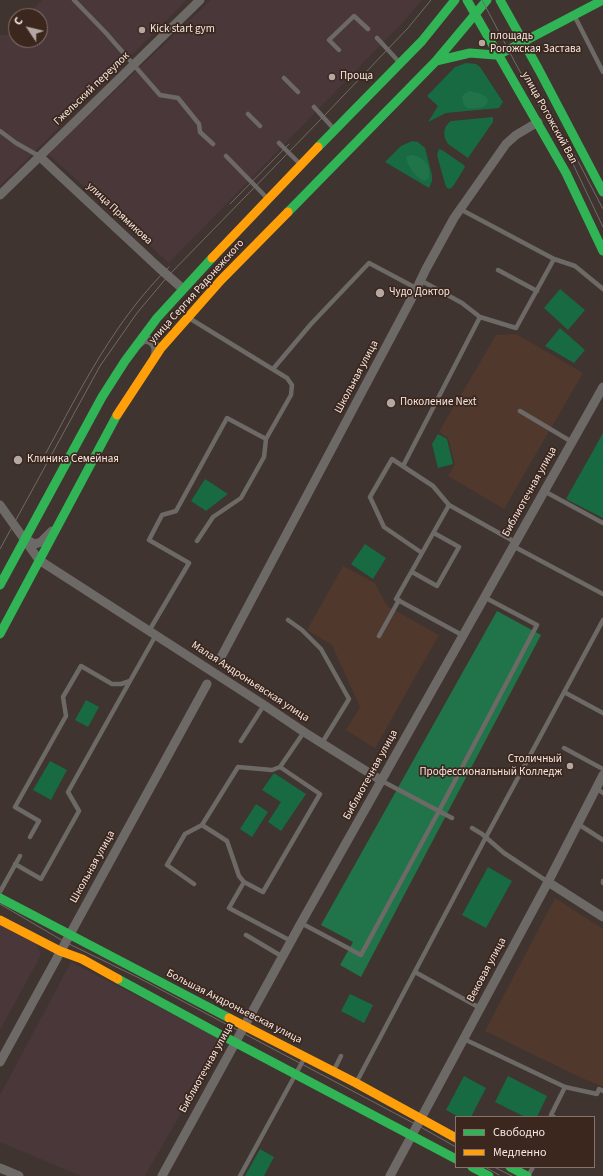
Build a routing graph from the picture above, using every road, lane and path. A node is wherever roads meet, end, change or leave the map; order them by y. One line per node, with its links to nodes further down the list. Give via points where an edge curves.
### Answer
1 (74, 0): 17 (lane)
2 (200, 0): 17 (street, Гжельский переулок)
3 (455, 0): 16 (main road, улица Сергия Радонежского, via 422,41)
4 (467, 0): 8 (main road, улица Рогожский Вал)
5 (486, 0): 8 (main road, улица Сергия Радонежского)
6 (500, 0): 12 (main road, улица Рогожский Вал)
7 (601, 1): 9 (main road)
8 (476, 14): 14 (main road, улица Рогожский Вал); 15 (main road, улица Сергия Радонежского)
9 (574, 14): 12 (main road); 18 (lane)
10 (368, 29): 13 (lane, via 354,16 329,40)
11 (377, 38): 16 (lane)
12 (523, 41): 14 (main road); 32 (main road, улица Рогожский Вал)
13 (339, 50)
14 (500, 54): 15 (main road, via 470,53); 23 (main road, улица Рогожский Вал)
15 (436, 61): 43 (main road, улица Сергия Радонежского)
16 (400, 63): 25 (main road, улица Сергия Радонежского)
17 (134, 65): 28 (lane, via 160,95 178,98 199,124 200,132); 29 (street, Гжельский переулок)
18 (603, 72)
19 (284, 78): 20 (lane)
20 (298, 92)
21 (314, 107): 25 (lane)
22 (248, 114): 24 (lane)
23 (538, 122): 35 (street, Школьная улица, via 506,144); 36 (main road, улица Рогожский Вал, via 566,173)
24 (260, 126)
25 (335, 130): 31 (main road, улица Сергия Радонежского)
26 (0, 131): 29 (lane)
27 (279, 143): 31 (lane)
28 (213, 144)
29 (39, 156): 33 (street, Гжельский переулок); 40 (street, улица Прямикова)
30 (226, 156): 34 (lane)
31 (301, 165): 34 (main road, улица Сергия Радонежского)
32 (603, 192)
33 (0, 195)
34 (268, 199): 40 (main road, улица Сергия Радонежского)
35 (460, 209): 37 (lane); 39 (street, Школьная улица)
36 (603, 251)
37 (554, 258): 41 (lane, via 575,266); 42 (lane)
38 (498, 270): 42 (lane)
39 (417, 287): 44 (lane, via 462,303); 47 (lane, via 369,263 311,324); 75 (street, Школьная улица)
40 (183, 288): 45 (main road, улица Сергия Радонежского)
41 (603, 289)
42 (537, 291): 44 (lane, via 516,328)
43 (187, 317): 46 (main road, улица Сергия Радонежского); 47 (lane)
44 (480, 317): 52 (lane)
45 (137, 344): 46 (street, via 144,339 152,341 156,347); 59 (main road, улица Сергия Радонежского, via 102,397)
46 (155, 356): 57 (main road, улица Сергия Радонежского, via 119,411)
47 (273, 369): 50 (lane, via 287,378 292,385 291,395)
48 (603, 387): 51 (street, Библиотечная улица)
49 (520, 412): 51 (lane)
50 (266, 439): 60 (lane, via 264,457 241,498 213,517); 71 (lane, via 227,418 176,511 162,515 149,540 189,563)
51 (572, 442): 53 (street, Библиотечная улица)
52 (403, 466): 55 (lane, via 433,486); 62 (lane, via 392,459 370,497 384,527)
53 (544, 491): 56 (lane); 61 (street, Библиотечная улица)
54 (0, 505): 59 (street)
55 (449, 505): 58 (lane); 61 (lane)
56 (603, 523)
57 (58, 524): 59 (street, via 41,542 35,544); 63 (main road, улица Сергия Радонежского)
58 (434, 533): 62 (lane); 64 (lane, via 459,547 436,586)
59 (25, 539): 63 (street); 65 (main road, улица Сергия Радонежского)
60 (197, 541)
61 (514, 544): 66 (lane); 67 (street, Библиотечная улица)
62 (422, 553): 64 (lane)
63 (39, 560): 71 (street, Малая Андроньевская улица); 72 (main road, улица Сергия Радонежского)
64 (412, 572): 68 (lane, via 396,599)
65 (0, 585)
66 (603, 594)
67 (484, 597): 73 (street, Библиотечная улица); 90 (lane, via 537,625)
68 (399, 600): 73 (lane); 74 (lane)
69 (288, 620): 83 (lane, via 321,649 349,699)
70 (603, 620): 78 (lane)
71 (152, 633): 76 (lane); 79 (street, Малая Андроньевская улица)
72 (0, 634)
73 (462, 635): 88 (street, Библиотечная улица)
74 (379, 636)
75 (219, 661)
76 (130, 681): 95 (lane, via 112,684 81,666 62,697 66,716 15,807 39,821); 99 (lane, via 68,792 79,811 41,879)
77 (207, 684): 108 (street, Школьная улица)
78 (564, 692): 80 (lane); 96 (lane)
79 (264, 705): 81 (street, Малая Андроньевская улица); 82 (lane)
80 (603, 713)
81 (304, 732): 83 (street, Малая Андроньевская улица); 85 (lane)
82 (241, 741)
83 (322, 743): 88 (street, Малая Андроньевская улица)
84 (564, 748): 86 (lane)
85 (280, 767): 93 (lane, via 272,770 238,767); 100 (lane, via 320,794 263,892)
86 (603, 770)
87 (603, 775): 89 (street, Вековая улица)
88 (382, 781): 90 (lane, Малая Андроньевская улица); 107 (street, Библиотечная улица)
89 (600, 791): 92 (street, Вековая улица)
90 (439, 811): 91 (lane, Малая Андроньевская улица); 107 (lane, via 361,955)
91 (452, 818)
92 (578, 824): 97 (lane); 101 (street, Вековая улица)
93 (202, 826): 100 (lane, via 227,841 239,876); 102 (lane, via 185,834 167,865)
94 (472, 828): 96 (lane)
95 (30, 837)
96 (486, 837): 101 (lane, via 504,853); 113 (lane)
97 (603, 840)
98 (20, 856): 99 (lane)
99 (15, 864): 103 (lane)
100 (244, 882): 110 (lane, via 229,908)
101 (548, 882): 105 (street); 114 (street, Вековая улица)
102 (194, 884)
103 (0, 892)
104 (0, 898): 108 (main road, Большая Андроньевская улица)
105 (603, 917)
106 (0, 920): 111 (main road)
107 (301, 924): 110 (street, Библиотечная улица)
108 (69, 935): 111 (street, Школьная улица); 115 (main road, Большая Андроньевская улица)
109 (246, 935): 112 (lane)
110 (291, 941): 112 (street, Библиотечная улица)
111 (60, 951): 117 (main road, via 82,959); 120 (street, Школьная улица)
112 (282, 956): 115 (street, Библиотечная улица)
113 (415, 972): 114 (lane); 123 (lane)
114 (480, 1008): 116 (street, Вековая улица)
115 (244, 1025): 117 (street, Библиотечная улица); 119 (main road, Большая Андроньевская улица)
116 (463, 1038): 124 (lane); 127 (street, Вековая улица)
117 (235, 1042): 122 (main road); 135 (street, Библиотечная улица)
118 (341, 1056): 121 (lane)
119 (304, 1057): 121 (main road, Большая Андроньевская улица); 122 (lane)
120 (0, 1062)
121 (333, 1072): 123 (main road, Большая Андроньевская улица)
122 (294, 1074): 128 (main road); 136 (lane)
123 (356, 1083): 127 (main road, Большая Андроньевская улица)
124 (565, 1087): 125 (lane, via 597,1094 599,1089); 126 (lane)
125 (603, 1091)
126 (552, 1116)
127 (420, 1118): 128 (street, Вековая улица); 129 (main road, Большая Андроньевская улица)
128 (411, 1136): 130 (main road); 137 (street, Вековая улица)
129 (455, 1137)
130 (455, 1158)
131 (0, 1168): 134 (street)
132 (474, 1168): 138 (main road)
133 (512, 1168): 139 (main road)
134 (19, 1176)
135 (162, 1176)
136 (240, 1176)
137 (390, 1176)
138 (489, 1176)
139 (528, 1176)

